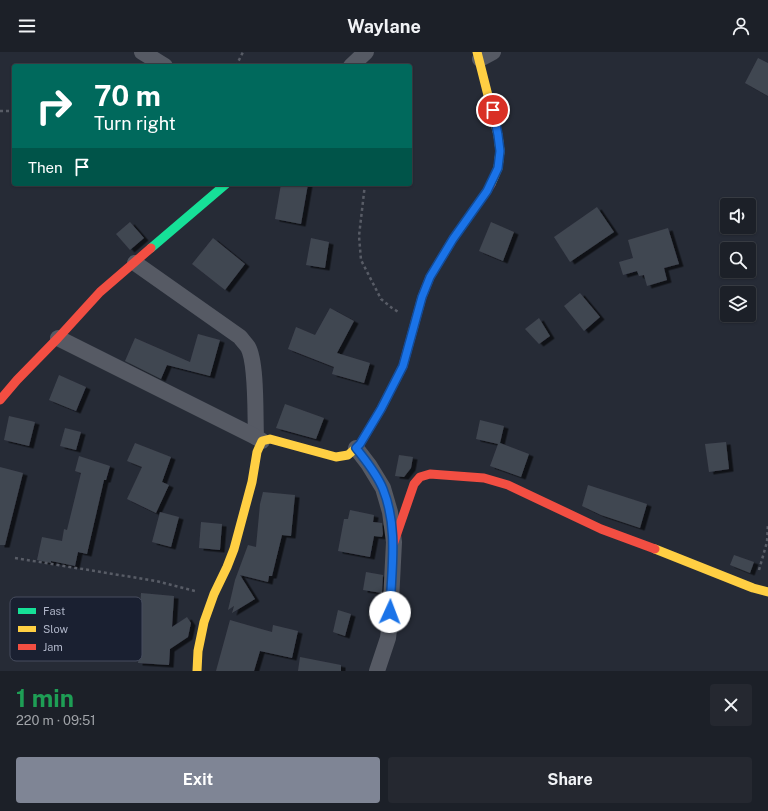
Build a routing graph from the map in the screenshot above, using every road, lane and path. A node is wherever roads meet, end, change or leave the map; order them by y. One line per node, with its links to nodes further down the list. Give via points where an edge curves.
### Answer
1 (142, 52): 5 (street)
2 (244, 52): 6 (path)
3 (366, 52): 7 (street)
4 (484, 54): 13 (street, via 500,151 498,168 487,191 430,277)
5 (162, 64)
6 (237, 64)
7 (353, 64)
8 (0, 111): 9 (path)
9 (12, 111)
10 (224, 186): 12 (street)
11 (365, 186): 13 (path, via 359,236 361,260 381,299)
12 (135, 263): 14 (street, via 100,292); 16 (street, via 240,337 248,347 252,359)
13 (416, 322): 17 (street, via 403,366 381,409)
14 (58, 338): 15 (street); 16 (street)
15 (0, 400)
16 (259, 439): 17 (street, via 270,439 336,457 348,455); 23 (street, via 253,483 232,553)
17 (356, 448): 19 (street, via 383,488 390,512)
18 (768, 524): 21 (path, via 766,542)
19 (394, 542): 21 (street, via 414,484 420,477 430,474 484,478 508,486 601,529); 25 (street, via 388,638)
20 (15, 558): 23 (path, via 156,581)
21 (753, 588): 22 (street)
22 (768, 592)
23 (214, 596): 24 (street, via 203,625 197,655)
24 (197, 671)
25 (377, 671)

